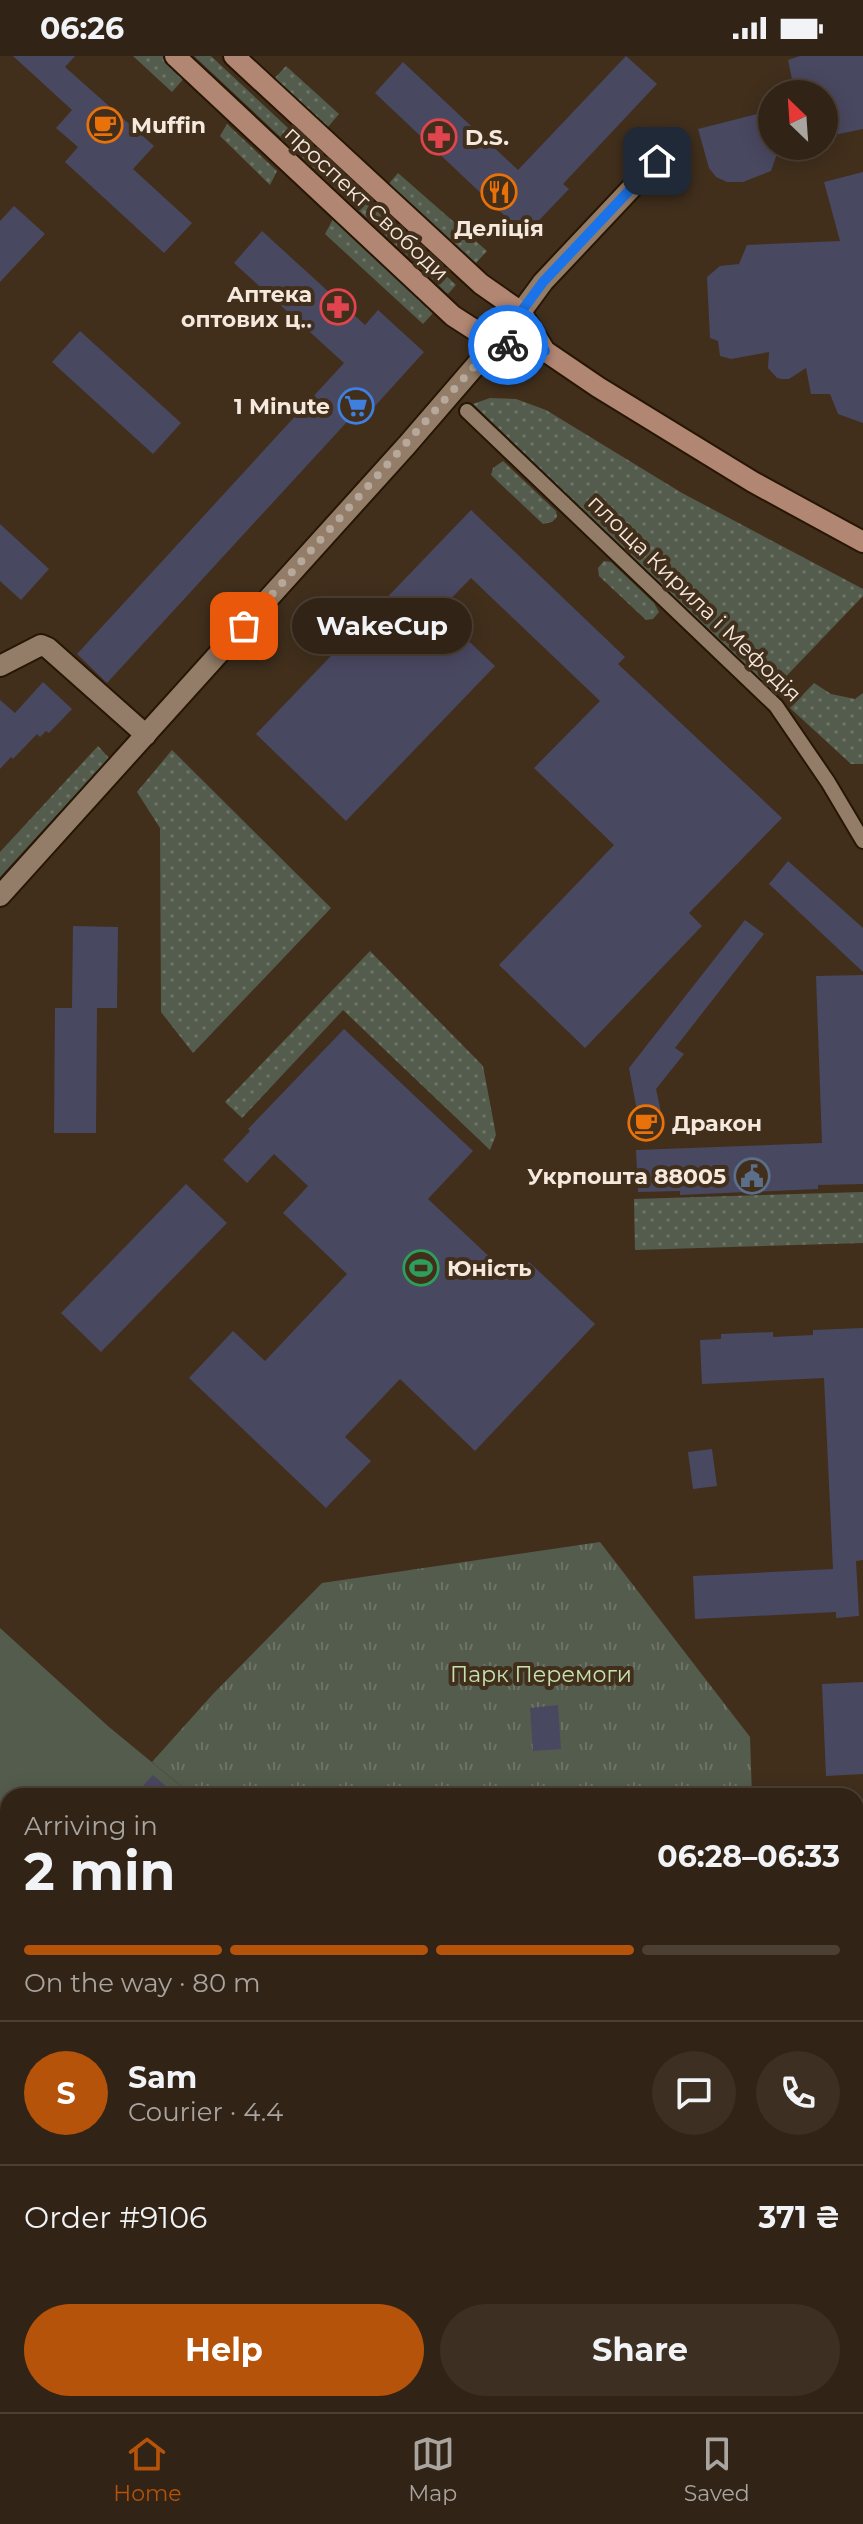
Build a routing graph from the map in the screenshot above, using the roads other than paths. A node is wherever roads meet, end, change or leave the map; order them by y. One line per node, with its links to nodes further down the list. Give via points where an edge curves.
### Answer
1 (175, 56): 5 (main road, проспект Свободи, via 453,316)
2 (234, 56): 4 (main road, проспект Свободи, via 481,284)
3 (657, 161): 4 (street)
4 (521, 312): 6 (main road, проспект Свободи)
5 (495, 343): 6 (main road, проспект Свободи); 10 (street)
6 (545, 351): 8 (main road, проспект Свободи, via 753,482)
7 (467, 411): 11 (street, площа Кирила і Мефодія, via 776,706)
8 (863, 542)
9 (0, 666): 10 (street, via 41,645 48,648)
10 (146, 735): 12 (street)
11 (863, 841)
12 (0, 896)

